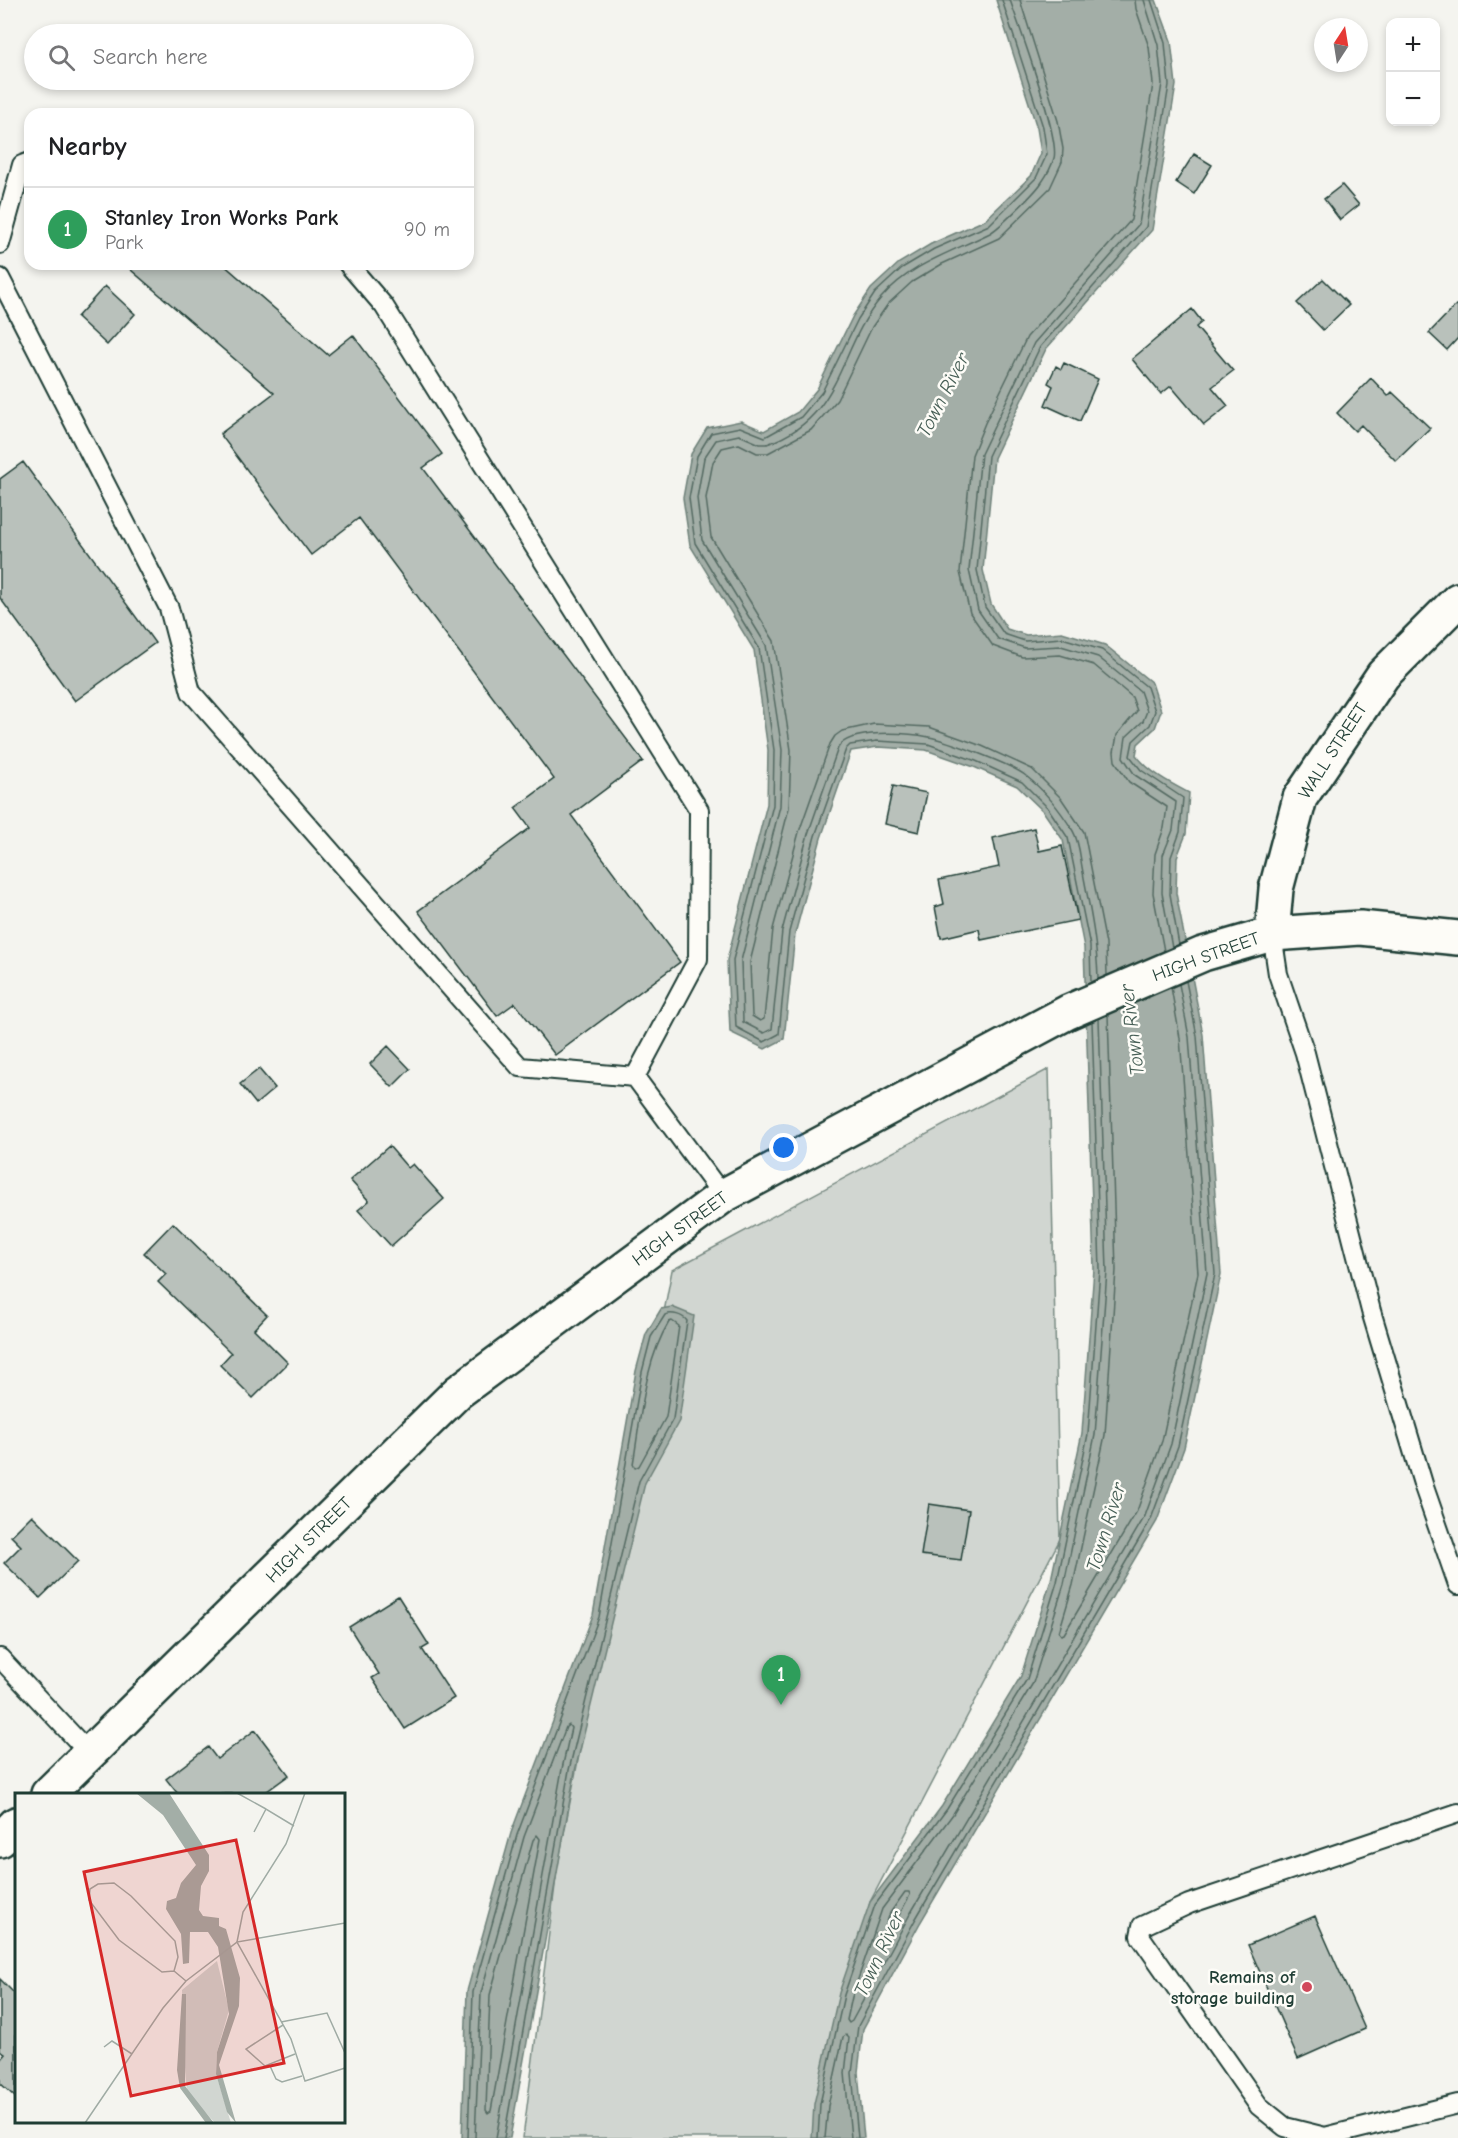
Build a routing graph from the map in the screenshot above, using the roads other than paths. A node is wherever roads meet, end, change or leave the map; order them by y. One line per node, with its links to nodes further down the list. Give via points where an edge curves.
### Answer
1 (24, 164): 2 (lane)
2 (0, 244)
3 (353, 270): 8 (lane, via 384,306 699,810 698,959)
4 (0, 278): 8 (lane, via 169,608 191,692 520,1067)
5 (1458, 600): 6 (main road, WALL STREET, via 1383,675 1300,798 1276,889)
6 (1272, 934): 7 (main road, HIGH STREET, via 1360,928); 9 (main road, HIGH STREET, via 1203,954 1068,1012); 10 (lane, via 1278,974 1305,1053 1371,1311)
7 (1458, 938)
8 (634, 1077): 9 (lane)
9 (723, 1196): 12 (main road, HIGH STREET, via 458,1392)
10 (1458, 1584)
11 (0, 1658): 12 (lane)
12 (90, 1754): 13 (main road, HIGH STREET)
13 (49, 1793)
14 (1458, 1813): 18 (lane, via 1189,1904 1142,1926 1140,1936 1259,2106 1285,2127)
15 (15, 1825): 16 (main road)
16 (0, 1840)
17 (1458, 2104): 18 (lane)
18 (1325, 2138)

